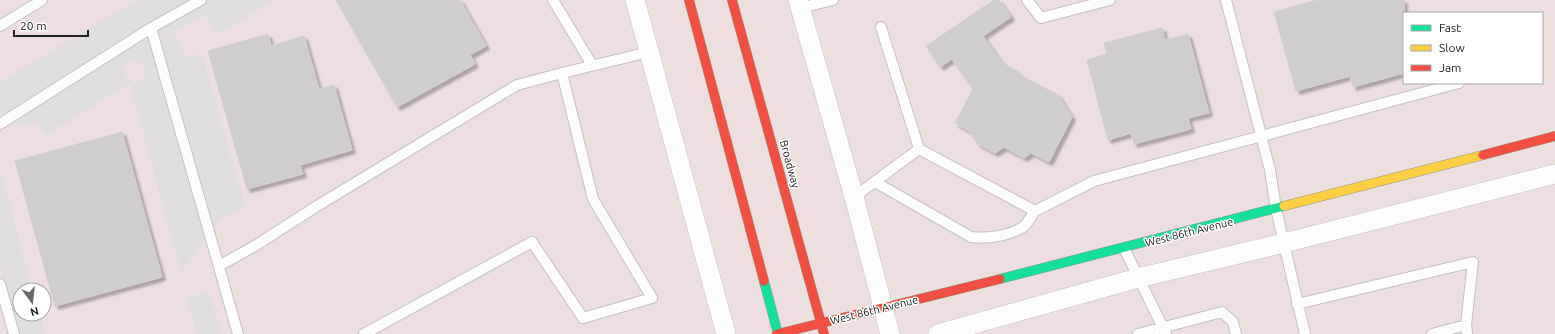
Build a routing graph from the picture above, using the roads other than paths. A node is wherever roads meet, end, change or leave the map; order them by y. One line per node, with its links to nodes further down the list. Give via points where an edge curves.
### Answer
1 (42, 0): 12 (lane)
2 (201, 0): 14 (lane)
3 (553, 0): 16 (lane)
4 (635, 0): 15 (street)
5 (689, 0): 42 (street)
6 (732, 0): 35 (street, Broadway)
7 (833, 0): 11 (lane)
8 (1027, 0): 9 (lane, via 1041,18)
9 (1110, 0)
10 (1226, 0): 20 (lane)
11 (799, 4): 25 (street)
12 (0, 26)
13 (881, 27): 22 (lane)
14 (151, 28): 19 (lane); 30 (lane)
15 (650, 52): 16 (lane); 41 (street)
16 (592, 65): 17 (lane)
17 (562, 73): 30 (lane, via 517,85); 40 (lane, via 593,199 652,298 584,318 532,242)
18 (1455, 84): 20 (lane)
19 (0, 124)
20 (1261, 136): 26 (lane); 27 (lane, via 1094,181)
21 (1555, 136): 26 (street, West 86th Avenue)
22 (919, 149): 24 (lane); 27 (lane)
23 (1555, 174): 28 (street)
24 (875, 182): 25 (lane); 27 (lane, via 971,238 984,239 1008,233 1024,226)
25 (854, 196): 34 (street)
26 (1276, 209): 28 (lane); 29 (street, West 86th Avenue)
27 (1035, 212)
28 (1284, 243): 31 (street); 33 (lane)
29 (1124, 248): 31 (lane); 34 (street, West 86th Avenue)
30 (219, 266): 39 (lane)
31 (1138, 278): 37 (lane); 45 (street)
32 (0, 284): 38 (lane)
33 (1297, 304): 36 (lane, via 1473,262); 48 (lane)
34 (883, 308): 35 (street, West 86th Avenue); 44 (street)
35 (821, 323): 42 (street, West 86th Avenue); 43 (street, Broadway)
36 (1467, 329): 49 (lane)
37 (1165, 330): 46 (lane); 47 (lane, via 1222,312 1233,322)
38 (14, 334)
39 (238, 334)
40 (364, 334)
41 (726, 334)
42 (777, 334)
43 (824, 334)
44 (890, 334)
45 (938, 334)
46 (1138, 334)
47 (1236, 334)
48 (1305, 334)
49 (1432, 334)

